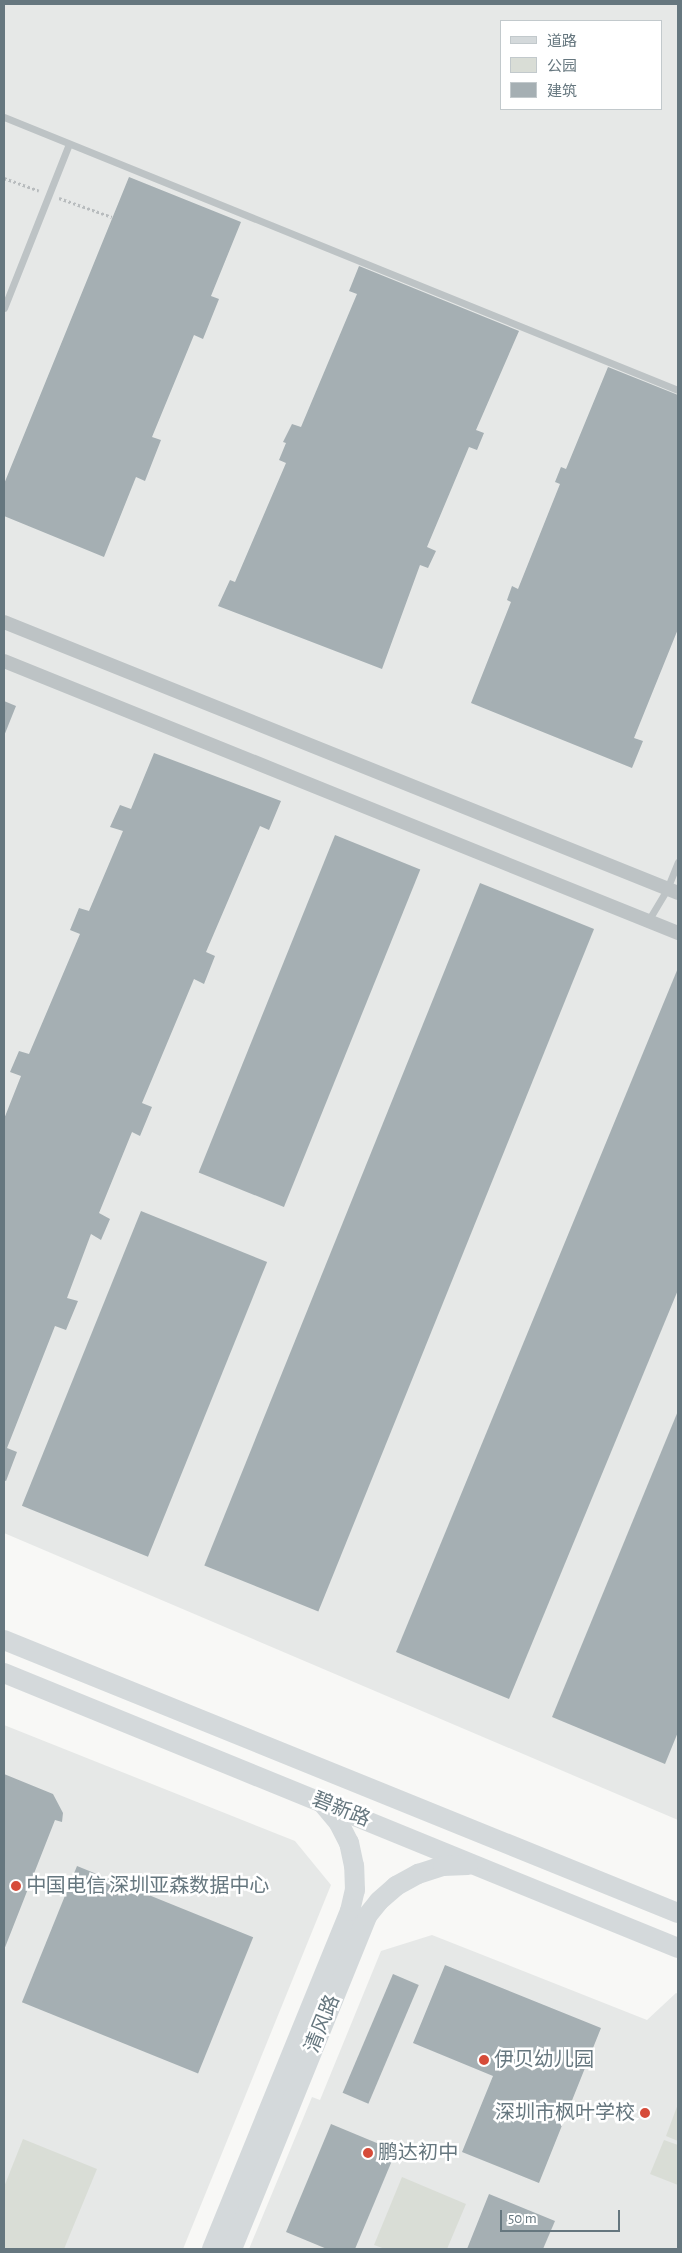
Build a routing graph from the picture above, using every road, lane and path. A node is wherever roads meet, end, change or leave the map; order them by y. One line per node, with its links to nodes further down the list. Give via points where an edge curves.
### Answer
1 (4, 117): 2 (lane)
2 (69, 144): 3 (lane); 4 (lane)
3 (4, 308)
4 (678, 390)
5 (4, 622): 8 (street)
6 (4, 661): 9 (street)
7 (678, 862): 8 (lane)
8 (673, 891): 9 (lane)
9 (648, 921): 10 (street)
10 (678, 933)
11 (4, 1640): 15 (main road, 碧新路)
12 (4, 1673): 13 (main road, 碧新路)
13 (322, 1802): 14 (main road, 碧新路); 17 (main road, 清风路, via 339,1823 349,1843 355,1890 350,1911)
14 (476, 1865): 16 (main road, 碧新路); 18 (main road, 清风路, via 443,1866 418,1874 396,1886 367,1916)
15 (678, 1914)
16 (678, 1948)
17 (212, 2249)
18 (232, 2249)

